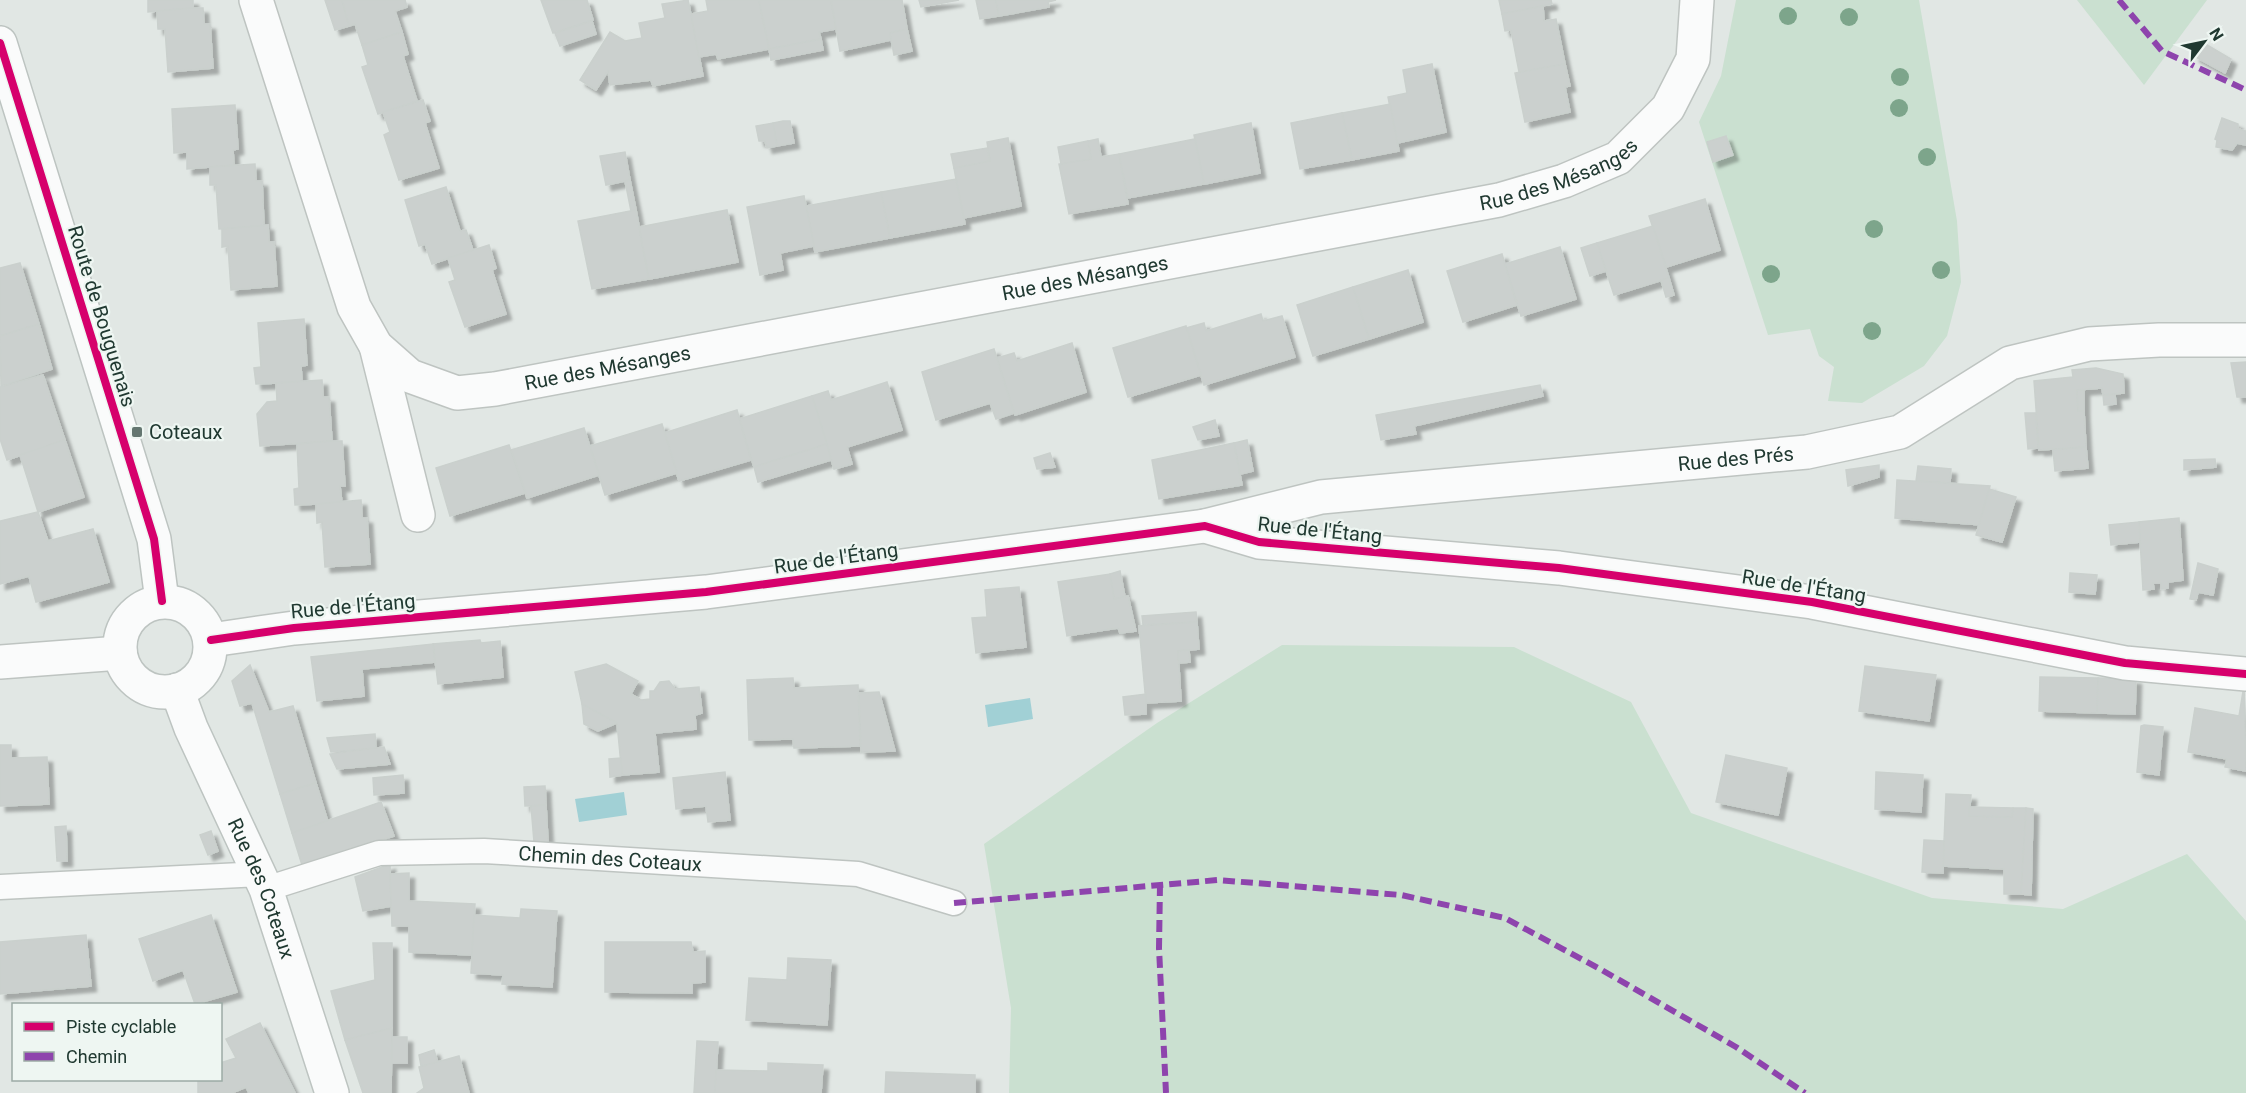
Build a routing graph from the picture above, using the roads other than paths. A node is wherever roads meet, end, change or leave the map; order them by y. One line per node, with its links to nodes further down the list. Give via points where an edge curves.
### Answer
1 (256, 0): 5 (street, Rue des Mésanges, via 354,307)
2 (1697, 0): 5 (street, Rue des Mésanges, via 1693,59 1668,108 1618,158 1564,181 1499,200 495,389 457,393 410,376)
3 (0, 43): 8 (street, Route de Bouguenais, via 154,539)
4 (2246, 340): 7 (street, Rue des Prés, via 2089,344 2010,363 1900,432 1807,452 1321,497)
5 (376, 346): 6 (street, Rue des Mésanges)
6 (418, 515)
7 (1205, 526): 9 (street, Rue de l'Étang, via 706,592 294,628); 12 (street, Rue de l'Étang, via 1259,542 1559,568 1812,602 2125,663)
8 (162, 601): 9 (street, via 194,612); 10 (street, via 137,611 126,622)
9 (211, 640): 13 (street, via 202,674)
10 (120, 653): 11 (street); 13 (street, via 126,671 136,683 150,690)
11 (0, 662)
12 (2246, 674)
13 (177, 690): 14 (street, Rue des Coteaux)
14 (263, 881): 15 (lane, Chemin des Coteaux); 16 (lane, Chemin des Coteaux, via 379,853 484,851 858,874); 17 (street, Rue des Coteaux)
15 (0, 887)
16 (954, 903)
17 (332, 1093)

